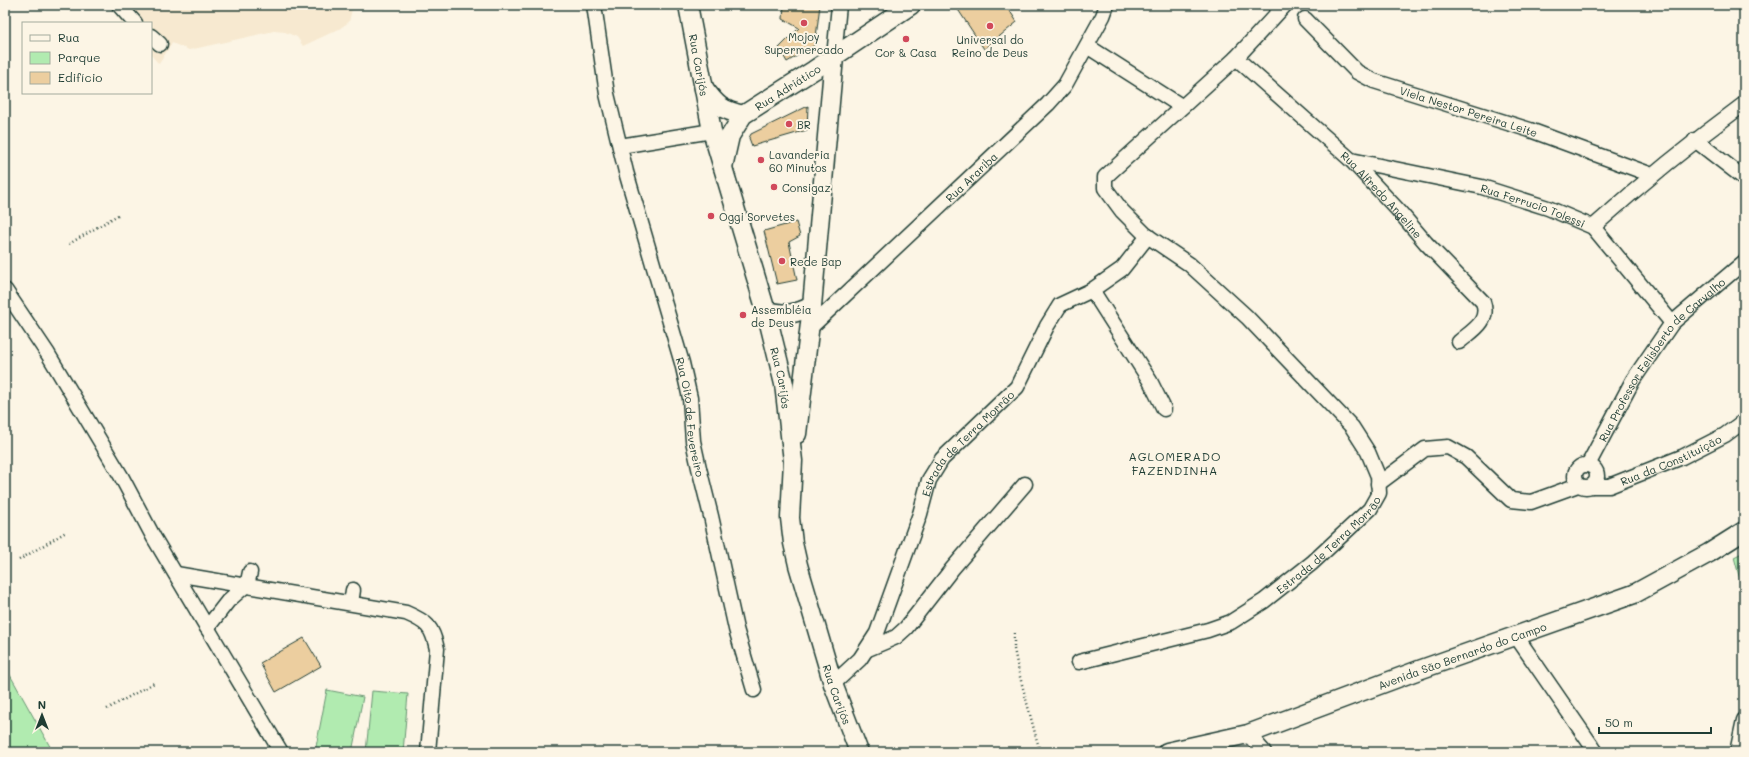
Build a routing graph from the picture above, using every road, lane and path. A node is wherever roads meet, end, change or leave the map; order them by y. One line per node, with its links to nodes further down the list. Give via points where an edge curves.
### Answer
1 (119, 5): 9 (street)
2 (594, 5): 19 (street, Rua Oito de Fevereiro, via 607,94)
3 (688, 5): 13 (main road, Rua Carijós)
4 (839, 5): 11 (street)
5 (911, 5): 11 (main road, Rua Adriático)
6 (1107, 5): 10 (street, Rua Arariba)
7 (1285, 5): 12 (street)
8 (1304, 19): 22 (street, Viela Nestor Pereira Leite, via 1357,72 1374,81 1530,130)
9 (133, 22)
10 (1086, 46): 15 (street); 34 (street, Rua Arariba, via 1065,85 1048,104)
11 (834, 57): 16 (main road, Rua Adriático); 31 (main road)
12 (1236, 58): 15 (street); 20 (street, Rua Alfredo Angeline)
13 (702, 85): 16 (main road, Rua Adriático, via 721,108); 17 (main road, Rua Carijós)
14 (1744, 104): 18 (street)
15 (1181, 106): 26 (street, Estrada de Terra Morrão, via 1105,177 1105,188 1122,211)
16 (743, 115): 21 (main road, Rua Adriático, via 730,136)
17 (712, 130): 19 (street); 21 (main road, Rua Carijós)
18 (1695, 140): 22 (street); 23 (street)
19 (620, 146): 56 (street, Rua Oito de Fevereiro, via 682,363 690,398 693,441 736,629)
20 (1351, 160): 25 (street, Rua Ferrucio Tolessi, via 1482,187 1548,208); 35 (street, Rua Alfredo Angeline, via 1483,302 1486,314 1483,321)
21 (723, 168): 32 (main road, Rua Carijós)
22 (1652, 175): 25 (street)
23 (1744, 178)
24 (118, 215): 27 (path)
25 (1593, 226): 33 (street, Rua Ferrucio Tolessi)
26 (1148, 236): 30 (street, Estrada de Terra Morrão, via 1122,269); 41 (street, Estrada de Terra Morrão, via 1189,264 1221,292 1269,338 1352,427 1368,452 1378,476)
27 (69, 244)
28 (1744, 262): 33 (street, Rua Professor Felisberto de Carvalho)
29 (5, 290): 47 (street, via 48,354)
30 (1092, 290): 36 (street, via 1150,381); 52 (street, Estrada de Terra Morrão, via 1060,306 1047,326 1017,387 942,459 929,480 920,514 877,632)
31 (812, 306): 32 (main road, via 789,314); 34 (main road)
32 (766, 311): 38 (main road, Rua Carijós, via 784,384)
33 (1672, 323): 39 (street, Rua Professor Felisberto de Carvalho, via 1633,380)
34 (810, 328): 38 (main road)
35 (1459, 342)
36 (1164, 409)
37 (1744, 421): 42 (street, Rua da Constituição, via 1724,435 1682,457 1609,486)
38 (793, 461): 55 (main road, Rua Carijós, via 790,518 793,543)
39 (1588, 465): 42 (street, via 1596,472 1596,480); 42 (street, via 1581,466 1576,472 1575,479)
40 (1025, 484): 52 (street, via 952,569 906,628 887,642)
41 (1378, 484): 42 (street, Rua da Constituição, via 1425,449 1448,447 1466,457 1511,500 1531,502); 53 (street, Estrada de Terra Morrão, via 1379,493 1370,509 1312,562 1231,622)
42 (1585, 485)
43 (1744, 531): 51 (main road, Avenida São Bernardo do Campo, via 1634,594)
44 (66, 532): 45 (path)
45 (19, 560)
46 (250, 572): 48 (street)
47 (176, 574): 48 (street); 49 (street)
48 (246, 586): 49 (street, via 228,601); 61 (street, via 352,597 406,613 428,624 434,634 437,649)
49 (207, 628): 60 (street)
50 (1014, 632): 63 (path, via 1014,649 1019,673)
51 (1516, 636): 59 (main road, Avenida São Bernardo do Campo); 66 (street)
52 (868, 649): 55 (street, Estrada de Terra Morrão)
53 (1079, 662)
54 (154, 683): 57 (path)
55 (833, 684): 62 (main road, Rua Carijós)
56 (754, 690)
57 (107, 709)
58 (1744, 720): 67 (street)
59 (1248, 734): 64 (main road, Avenida São Bernardo do Campo); 65 (street)
60 (281, 752)
61 (428, 752)
62 (859, 752)
63 (1040, 752)
64 (1168, 752)
65 (1264, 752)
66 (1596, 752)
67 (1737, 752)

